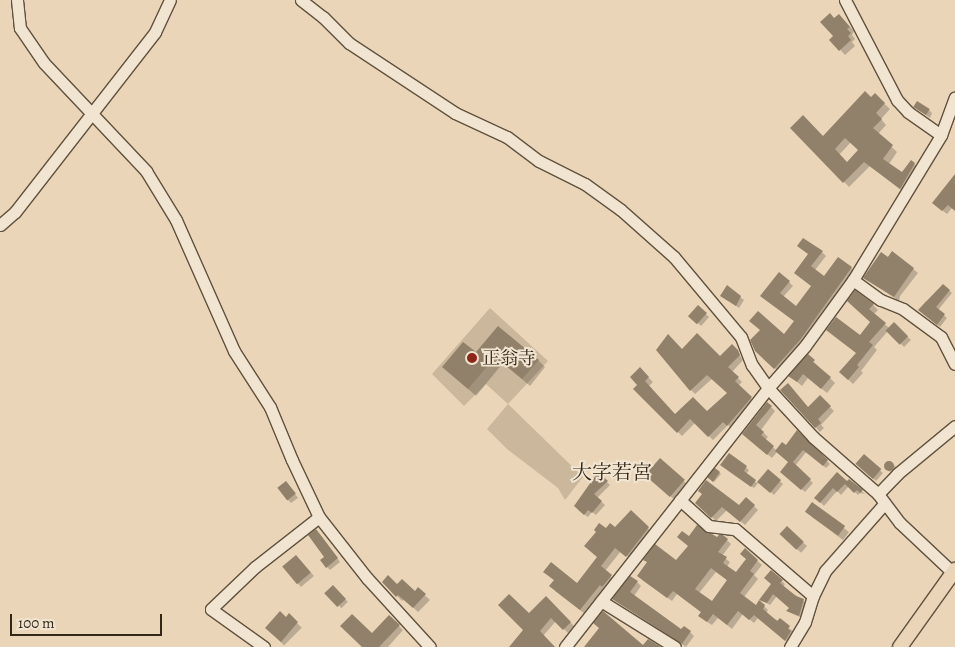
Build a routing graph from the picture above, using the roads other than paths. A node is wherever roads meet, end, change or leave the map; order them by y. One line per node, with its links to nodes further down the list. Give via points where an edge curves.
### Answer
1 (17, 0): 6 (street, via 20,28 44,63)
2 (170, 0): 6 (street, via 155,32)
3 (301, 0): 12 (street, via 349,43 455,112 507,137 621,210 674,257 741,337 752,365)
4 (845, 0): 8 (street, via 897,100 908,112)
5 (955, 97): 7 (street)
6 (92, 114): 9 (street, via 15,212); 16 (street, via 146,170 176,220 234,351 270,407)
7 (952, 116): 8 (street)
8 (941, 135): 10 (street)
9 (0, 225)
10 (853, 280): 11 (street, via 941,337); 12 (street, via 805,346)
11 (955, 364)
12 (768, 388): 14 (street, via 813,436); 15 (street)
13 (955, 426): 14 (street, via 897,474)
14 (881, 499): 17 (street, via 900,523); 18 (street, via 825,571)
15 (680, 500): 18 (street, via 709,526 735,529); 19 (street)
16 (319, 518): 20 (street, via 255,567 211,609); 21 (street, via 367,578)
17 (954, 571): 25 (main road)
18 (813, 596): 24 (street, via 806,622)
19 (601, 601): 22 (street); 23 (street)
20 (264, 647)
21 (430, 647)
22 (565, 647)
23 (675, 647)
24 (790, 647)
25 (900, 647)

